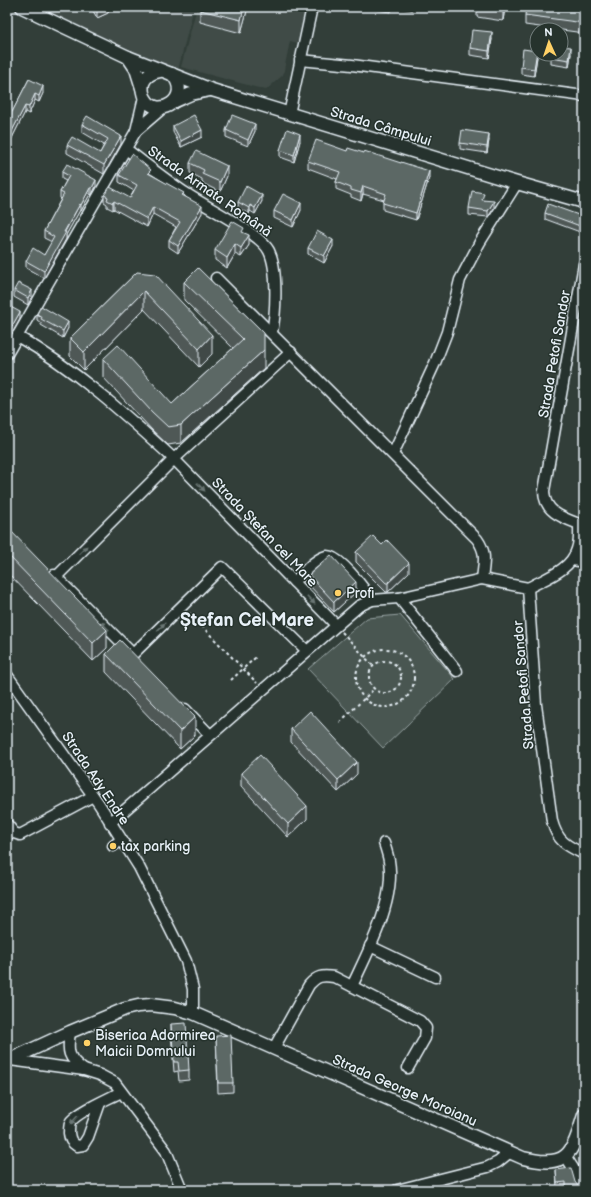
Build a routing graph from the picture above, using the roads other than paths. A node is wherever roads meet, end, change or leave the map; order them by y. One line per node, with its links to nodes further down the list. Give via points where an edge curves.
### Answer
1 (22, 7): 3 (main road, Strada Câmpului)
2 (312, 7): 4 (street)
3 (128, 57): 5 (main road, Strada Câmpului); 7 (main road, via 136,69)
4 (300, 60): 8 (street); 10 (street)
5 (166, 73): 6 (main road, Strada Câmpului); 7 (main road, via 150,74 143,83); 9 (main road, via 178,84 179,90)
6 (212, 90): 9 (main road, via 192,94); 10 (main road, Strada Câmpului)
7 (143, 93): 9 (main road, via 152,106); 11 (street)
8 (584, 96)
9 (169, 104): 11 (street, Strada Armata Română)
10 (289, 114): 13 (main road, Strada Câmpului)
11 (136, 131): 12 (street, Strada Armata Română)
12 (126, 148): 17 (street, Strada Armata Română, via 188,195 258,238 269,249 274,269 275,305); 18 (street, Strada Armata Română)
13 (517, 183): 14 (main road, Strada Câmpului); 21 (street, via 480,242 460,280 447,332)
14 (584, 202)
15 (584, 264): 23 (street, Strada Petofi Sandor, via 544,491 546,505 564,518)
16 (216, 278): 17 (street)
17 (272, 332): 19 (street)
18 (17, 336): 20 (street, Strada Armata Română); 22 (street, Strada Ștefan cel Mare, via 86,383)
19 (291, 352): 21 (street); 22 (street)
20 (7, 354)
21 (393, 454): 28 (street, via 477,539 484,551)
22 (174, 459): 27 (street, one-way to 22); 29 (street, Strada Ștefan cel Mare, one-way to 29)
23 (582, 524): 24 (street, Strada Petofi Sandor)
24 (573, 560): 25 (street); 30 (street)
25 (584, 562)
26 (45, 566): 27 (street)
27 (56, 577): 34 (street, via 136,657 182,606 222,568)
28 (482, 578): 30 (street); 31 (street)
29 (294, 582): 32 (street, via 318,559 331,556 337,559); 33 (street, Strada Ștefan cel Mare, one-way to 33)
30 (528, 588): 45 (street, Strada Petofi Sandor, via 536,705 552,821 558,836 567,845)
31 (399, 598): 32 (street); 35 (street)
32 (372, 600): 33 (street, via 359,606)
33 (336, 625): 34 (street)
34 (307, 651): 38 (street)
35 (457, 671)
36 (7, 675): 39 (street, Strada Ady Endre)
37 (177, 700): 38 (street)
38 (210, 735): 40 (street)
39 (93, 796): 40 (street, Strada Ady Endre); 41 (street, via 20,835 14,833)
40 (110, 822): 42 (street, Strada Ady Endre)
41 (7, 824)
42 (121, 840): 44 (street); 49 (street, Strada Ady Endre, via 139,866 186,961 193,989)
43 (384, 844): 46 (street, via 390,862 386,904)
44 (113, 846)
45 (584, 854)
46 (370, 946): 47 (street); 48 (street)
47 (435, 977)
48 (352, 986): 51 (street, via 334,977 315,978); 53 (street, via 420,1021 426,1028 425,1038)
49 (193, 1013): 50 (main road, Strada George Moroianu, via 163,1006 138,1006 110,1014); 51 (main road, Strada George Moroianu)
50 (70, 1032): 52 (main road, Strada George Moroianu); 54 (street, via 68,1046 72,1059)
51 (274, 1048): 58 (main road, Strada George Moroianu)
52 (8, 1061): 54 (street)
53 (408, 1068)
54 (84, 1070): 55 (street, via 115,1083)
55 (121, 1092): 56 (street); 60 (street, via 166,1151)
56 (100, 1103)
57 (584, 1115): 59 (main road, via 576,1142)
58 (509, 1154): 59 (main road, Strada George Moroianu, via 542,1162); 61 (street, via 488,1167)
59 (566, 1157): 62 (street, via 577,1174)
60 (182, 1190)
61 (397, 1190)
62 (581, 1190)

